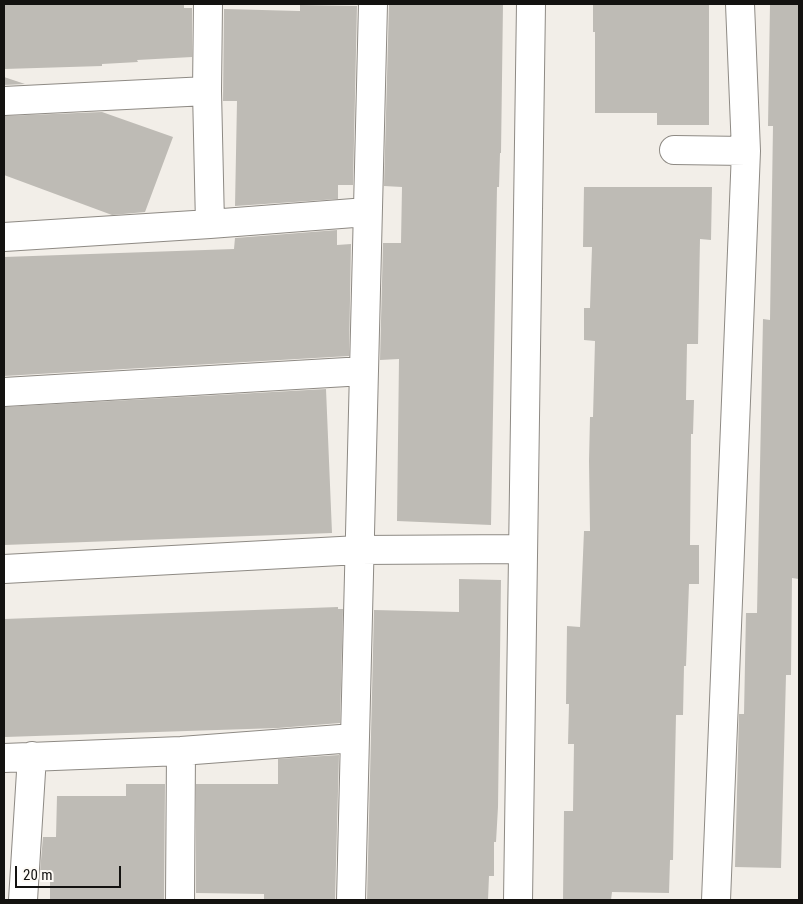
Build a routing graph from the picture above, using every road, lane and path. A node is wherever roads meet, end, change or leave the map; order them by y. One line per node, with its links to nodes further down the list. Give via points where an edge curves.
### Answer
1 (208, 4): 5 (street)
2 (373, 4): 9 (street)
3 (531, 4): 14 (street)
4 (740, 4): 8 (street)
5 (206, 90): 6 (street); 10 (street)
6 (4, 101)
7 (674, 150): 8 (street)
8 (746, 151): 25 (street)
9 (368, 212): 10 (street); 12 (street)
10 (210, 224): 11 (street)
11 (4, 237)
12 (364, 371): 13 (street); 15 (street)
13 (4, 392)
14 (523, 549): 15 (street); 24 (street)
15 (359, 550): 16 (street); 17 (street)
16 (4, 569)
17 (354, 738): 18 (street); 23 (street)
18 (181, 751): 19 (street); 22 (street)
19 (32, 756): 20 (street); 21 (street)
20 (4, 758)
21 (23, 900)
22 (180, 900)
23 (351, 900)
24 (518, 900)
25 (716, 900)

